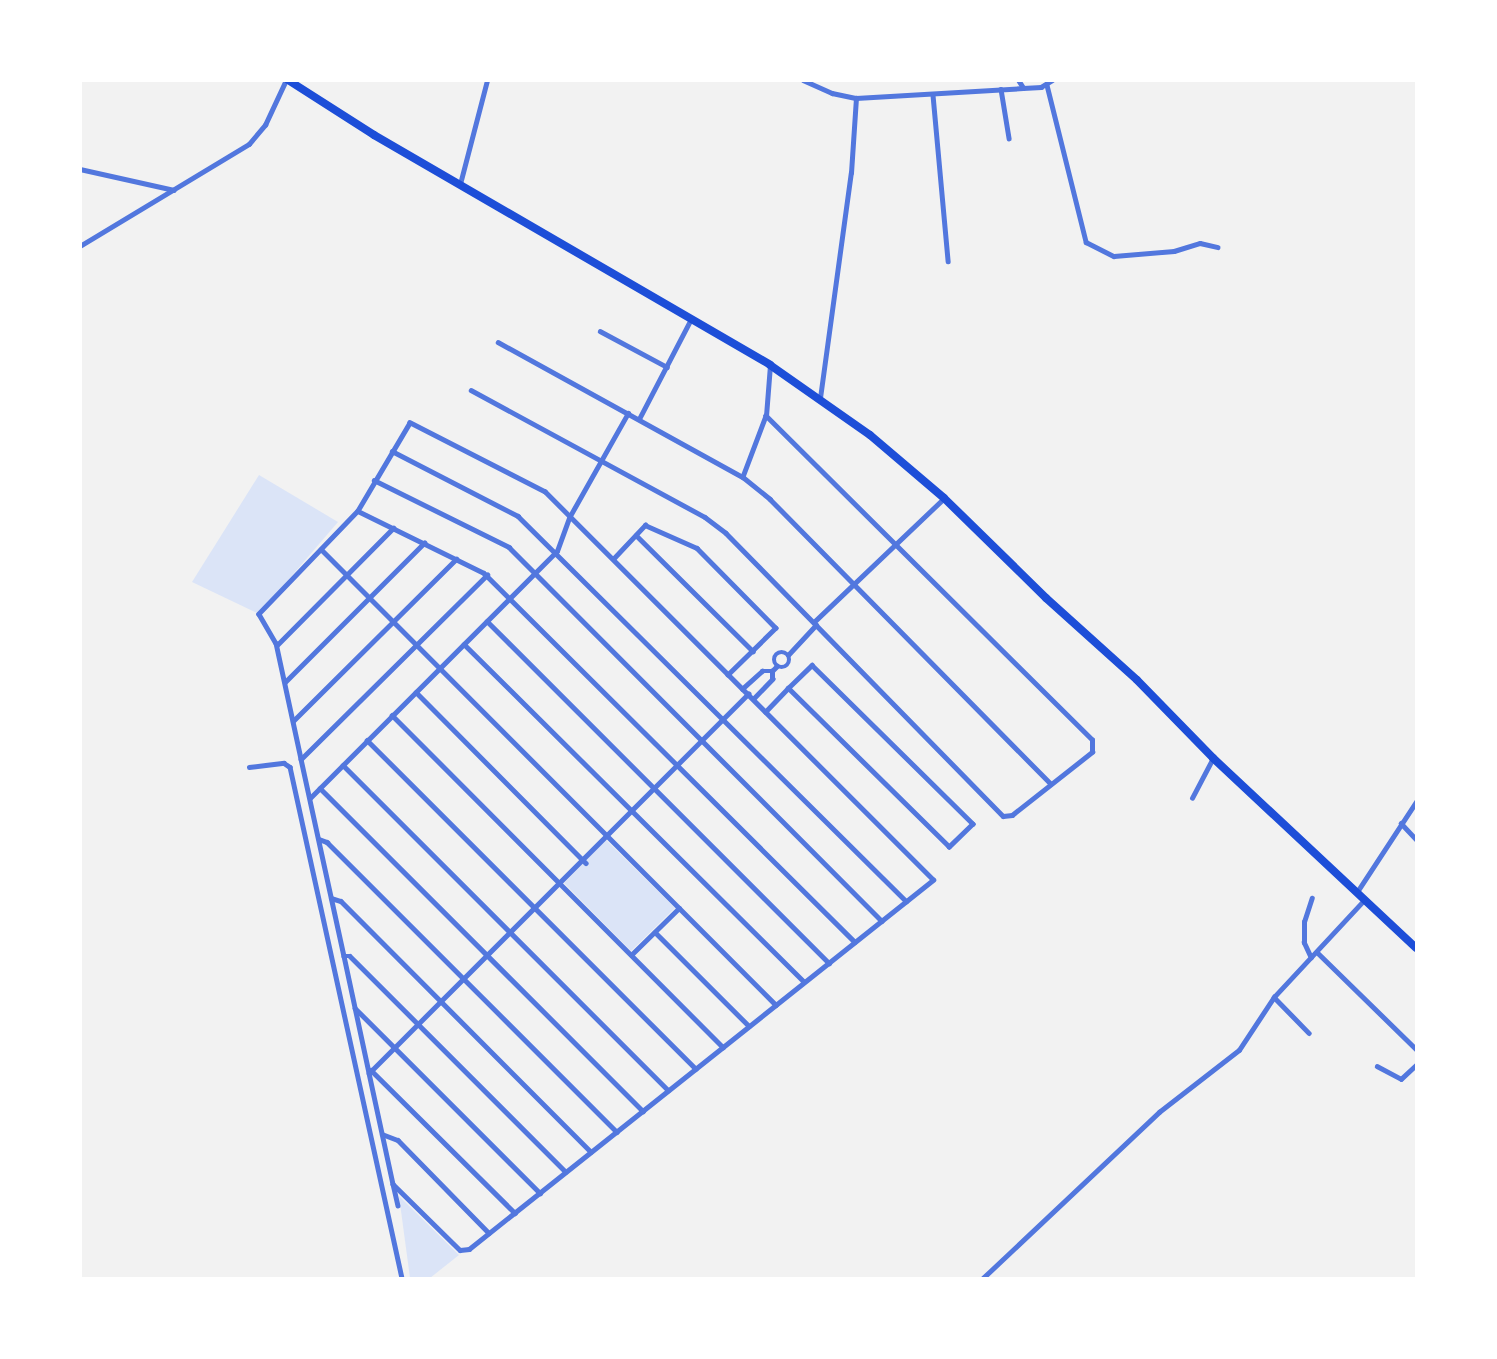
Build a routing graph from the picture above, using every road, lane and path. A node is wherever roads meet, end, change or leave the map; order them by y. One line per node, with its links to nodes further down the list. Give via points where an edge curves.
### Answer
1 (287, 80): 14 (highway); 15 (street, via 258,136)
2 (487, 80): 14 (street)
3 (559, 80): 4 (street)
4 (600, 80)
5 (803, 80): 11 (street)
6 (1018, 80): 8 (street)
7 (1050, 83): 8 (street); 17 (street, via 1086,242 1114,256 1174,251 1200,243)
8 (1023, 88): 9 (street)
9 (1001, 89): 10 (street); 12 (street)
10 (933, 94): 11 (street); 18 (street)
11 (856, 98): 25 (street, via 851,173)
12 (1009, 138)
13 (80, 169): 15 (street)
14 (460, 184): 19 (highway)
15 (174, 190): 16 (street)
16 (80, 246)
17 (1218, 247)
18 (948, 261)
19 (692, 318): 22 (highway); 23 (street)
20 (600, 331): 23 (street)
21 (498, 342): 26 (street)
22 (770, 365): 25 (highway); 27 (street)
23 (667, 367): 28 (street)
24 (471, 390): 30 (street)
25 (820, 398): 33 (highway)
26 (628, 413): 28 (street); 30 (street)
27 (766, 415): 31 (street); 39 (street)
28 (639, 419): 31 (street)
29 (392, 451): 32 (street); 35 (street, via 410,424 540,488); 41 (street, via 518,516)
30 (602, 463): 35 (street); 52 (street, via 714,523)
31 (743, 477): 47 (street)
32 (374, 480): 34 (street); 44 (street, via 509,547)
33 (944, 498): 39 (street); 74 (highway)
34 (358, 511): 36 (street); 40 (street)
35 (570, 516): 41 (street); 43 (street)
36 (393, 528): 38 (street); 45 (street)
37 (636, 535): 43 (street); 56 (street); 56 (street, via 645,525 697,548 776,628)
38 (424, 543): 42 (street); 49 (street)
39 (896, 544): 47 (street); 79 (street, via 1094,744 1092,752)
40 (321, 550): 45 (street); 54 (street, via 259,614)
41 (557, 551): 44 (street); 70 (street)
42 (456, 559): 46 (street); 51 (street)
43 (612, 559): 61 (street)
44 (535, 573): 48 (street); 73 (street)
45 (346, 575): 49 (street); 54 (street)
46 (487, 575): 48 (street); 55 (street)
47 (854, 584): 52 (street); 79 (street)
48 (510, 597): 50 (street); 76 (street)
49 (369, 598): 51 (street); 62 (street)
50 (487, 621): 53 (street); 81 (street)
51 (393, 622): 55 (street); 71 (street)
52 (815, 624): 57 (street); 79 (street, via 1003,816 1012,815)
53 (464, 643): 59 (street); 85 (street)
54 (277, 645): 62 (street)
55 (416, 645): 59 (street); 75 (street)
56 (753, 652): 61 (street)
57 (788, 655): 58 (street, via 787,666); 58 (street, via 777,654)
58 (777, 666): 60 (street)
59 (440, 668): 65 (street); 87 (street)
60 (772, 671): 64 (street, via 762,671); 67 (street, via 772,679)
61 (729, 675): 64 (street)
62 (285, 682): 71 (street)
63 (788, 688): 63 (street, via 812,665 973,824 949,847); 68 (street)
64 (743, 689): 66 (street)
65 (416, 692): 69 (street); 90 (street)
66 (748, 694): 67 (street); 70 (street)
67 (753, 699): 68 (street)
68 (765, 712): 96 (street, via 933,880)
69 (392, 715): 72 (street); 91 (street)
70 (724, 718): 73 (street); 96 (street)
71 (293, 721): 75 (street)
72 (367, 740): 77 (street); 97 (street)
73 (701, 740): 76 (street); 99 (street)
74 (1213, 758): 83 (street); 92 (highway)
75 (301, 759): 82 (street)
76 (678, 764): 81 (street); 102 (street)
77 (343, 765): 80 (street); 100 (street)
78 (249, 767): 137 (street, via 284,763 290,767)
79 (1051, 784)
80 (320, 788): 82 (street); 105 (street)
81 (654, 788): 85 (street); 109 (street)
82 (310, 798): 88 (street)
83 (1192, 798)
84 (1416, 802): 86 (street)
85 (631, 810): 87 (street); 111 (street)
86 (1401, 823): 89 (street); 92 (street)
87 (607, 835): 90 (street); 98 (street)
88 (319, 839): 93 (street); 110 (street)
89 (1416, 839)
90 (584, 862): 91 (street)
91 (559, 883): 97 (street); 106 (street)
92 (1357, 892): 95 (highway)
93 (331, 898): 107 (street); 113 (street, via 341,901)
94 (1312, 898): 108 (street, via 1304,920 1304,943)
95 (1364, 899): 103 (highway); 104 (street)
96 (906, 901): 99 (street)
97 (534, 908): 100 (street); 124 (street)
98 (679, 908): 101 (street); 114 (street)
99 (881, 921): 102 (street)
100 (510, 932): 105 (street); 126 (street)
101 (655, 932): 106 (street); 117 (street)
102 (855, 942): 109 (street)
103 (1416, 948)
104 (1317, 952): 108 (street); 121 (street)
105 (487, 955): 110 (street); 127 (street)
106 (631, 955): 120 (street)
107 (344, 956): 115 (street); 116 (street, via 350,956)
108 (1311, 958): 112 (street)
109 (829, 963): 111 (street)
110 (464, 978): 113 (street); 128 (street)
111 (804, 982): 114 (street)
112 (1274, 997): 118 (street); 138 (street, via 1239,1050 1159,1111)
113 (441, 1001): 116 (street); 130 (street)
114 (776, 1005): 117 (street)
115 (355, 1007): 119 (street); 125 (street)
116 (418, 1024): 119 (street); 131 (street)
117 (749, 1026): 120 (street)
118 (1309, 1033)
119 (395, 1047): 125 (street); 133 (street)
120 (723, 1047): 124 (street)
121 (1416, 1049)
122 (1416, 1065): 123 (street, via 1401,1079)
123 (1377, 1066)
124 (696, 1069): 126 (street)
125 (369, 1070): 129 (street); 135 (street)
126 (668, 1090): 127 (street)
127 (643, 1111): 128 (street)
128 (617, 1132): 130 (street)
129 (382, 1135): 132 (street); 136 (street, via 398,1140)
130 (591, 1152): 131 (street)
131 (566, 1172): 133 (street)
132 (393, 1184): 134 (street); 136 (street, via 460,1250 469,1249)
133 (540, 1193): 135 (street)
134 (398, 1205)
135 (515, 1213): 136 (street)
136 (489, 1233)
137 (402, 1279)
138 (983, 1279)

